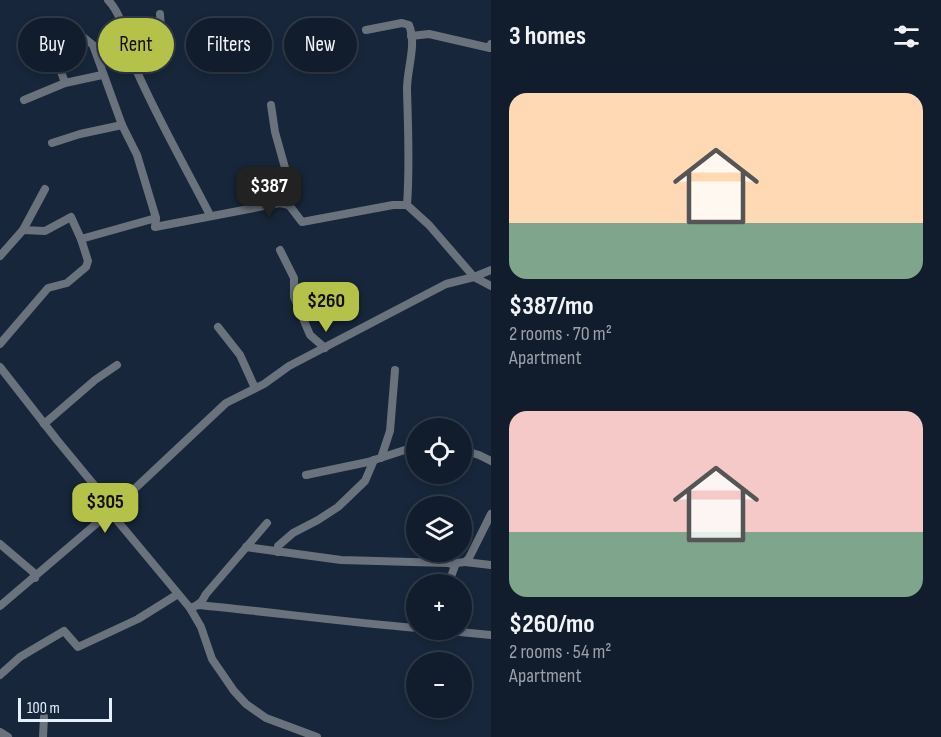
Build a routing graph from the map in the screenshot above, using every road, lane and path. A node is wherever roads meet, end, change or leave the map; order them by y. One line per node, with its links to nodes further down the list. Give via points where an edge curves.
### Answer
1 (108, 0): 3 (street)
2 (160, 14): 4 (street)
3 (119, 18)
4 (160, 18)
5 (366, 30): 6 (street, via 406,23)
6 (411, 36): 8 (street, via 429,34 490,48); 19 (street)
7 (86, 39): 11 (street, via 93,45)
8 (491, 44)
9 (61, 72): 12 (street)
10 (138, 72): 20 (street)
11 (102, 75): 12 (street); 15 (street)
12 (65, 83): 13 (street)
13 (24, 100)
14 (271, 105): 18 (street, via 290,182)
15 (122, 125): 16 (street); 21 (street, via 137,155)
16 (52, 142)
17 (45, 189): 22 (street)
18 (290, 205): 19 (street, via 302,222); 20 (street, via 280,203)
19 (407, 206): 27 (street)
20 (210, 215): 21 (street, via 155,227)
21 (156, 218): 23 (street)
22 (23, 230): 23 (street, via 45,231 71,217); 25 (street)
23 (81, 239): 30 (street, via 88,261 86,267 67,283 48,288)
24 (280, 250): 31 (street, via 294,278 294,297 310,335)
25 (0, 256)
26 (491, 270): 27 (street)
27 (474, 277): 28 (street); 31 (street, via 447,284)
28 (491, 286)
29 (218, 327): 35 (street, via 240,355)
30 (0, 344)
31 (325, 348): 35 (street)
32 (117, 365): 36 (street)
33 (0, 367): 36 (street)
34 (395, 370): 39 (street, via 390,431)
35 (255, 388): 42 (street, via 226,403)
36 (44, 424): 42 (street)
37 (406, 450): 39 (street)
38 (472, 453): 40 (street)
39 (378, 459): 41 (street); 48 (street, via 365,481 338,507 293,533 278,546)
40 (490, 459)
41 (306, 475)
42 (112, 511): 53 (street); 54 (street)
43 (491, 514): 47 (street)
44 (267, 522): 46 (street)
45 (0, 544): 53 (street)
46 (246, 547): 48 (street); 56 (street)
47 (472, 549)
48 (278, 552): 50 (street, via 341,560)
49 (465, 562): 50 (street); 51 (street)
50 (454, 565): 52 (street)
51 (491, 565)
52 (451, 574)
53 (35, 578): 55 (street)
54 (178, 594): 56 (street); 60 (street, via 138,620 78,647 64,630 20,657)
55 (0, 606)
56 (193, 607): 57 (street); 65 (street, via 213,659 246,704 266,718)
57 (406, 627)
58 (472, 633): 59 (street)
59 (491, 635)
60 (0, 675)
61 (44, 717): 64 (street)
62 (0, 732): 63 (street)
63 (8, 737)
64 (43, 737)
65 (317, 737)

